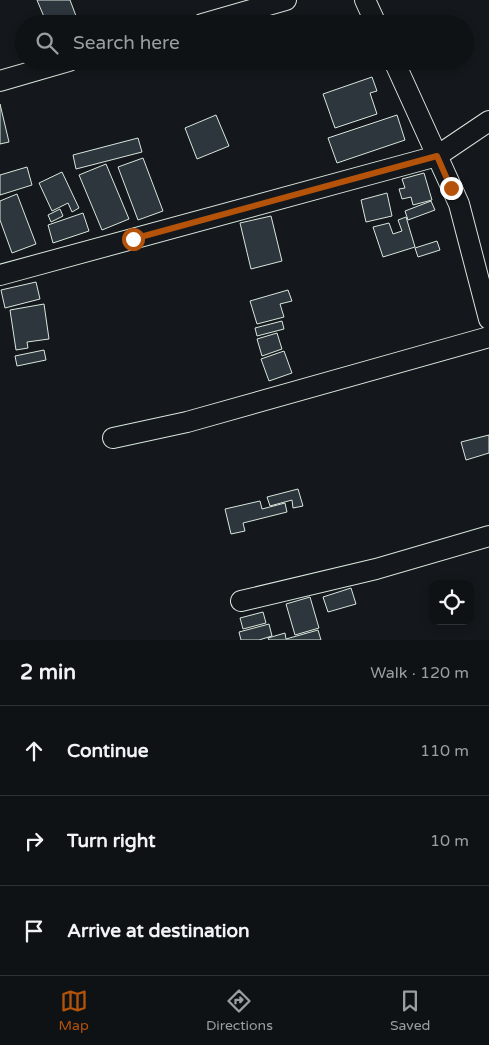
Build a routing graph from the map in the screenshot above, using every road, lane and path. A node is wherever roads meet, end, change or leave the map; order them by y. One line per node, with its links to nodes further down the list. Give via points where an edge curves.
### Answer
1 (286, 0): 3 (street)
2 (365, 0): 4 (street)
3 (234, 15)
4 (372, 15)
5 (38, 70): 7 (street)
6 (398, 70): 9 (street)
7 (0, 81)
8 (489, 121): 9 (street)
9 (437, 156): 10 (street); 11 (street, via 459,204)
10 (0, 275)
11 (486, 292): 12 (street)
12 (489, 320)
13 (489, 337): 14 (street, via 187,422)
14 (113, 438)
15 (489, 536): 16 (street, via 376,569)
16 (241, 601)

